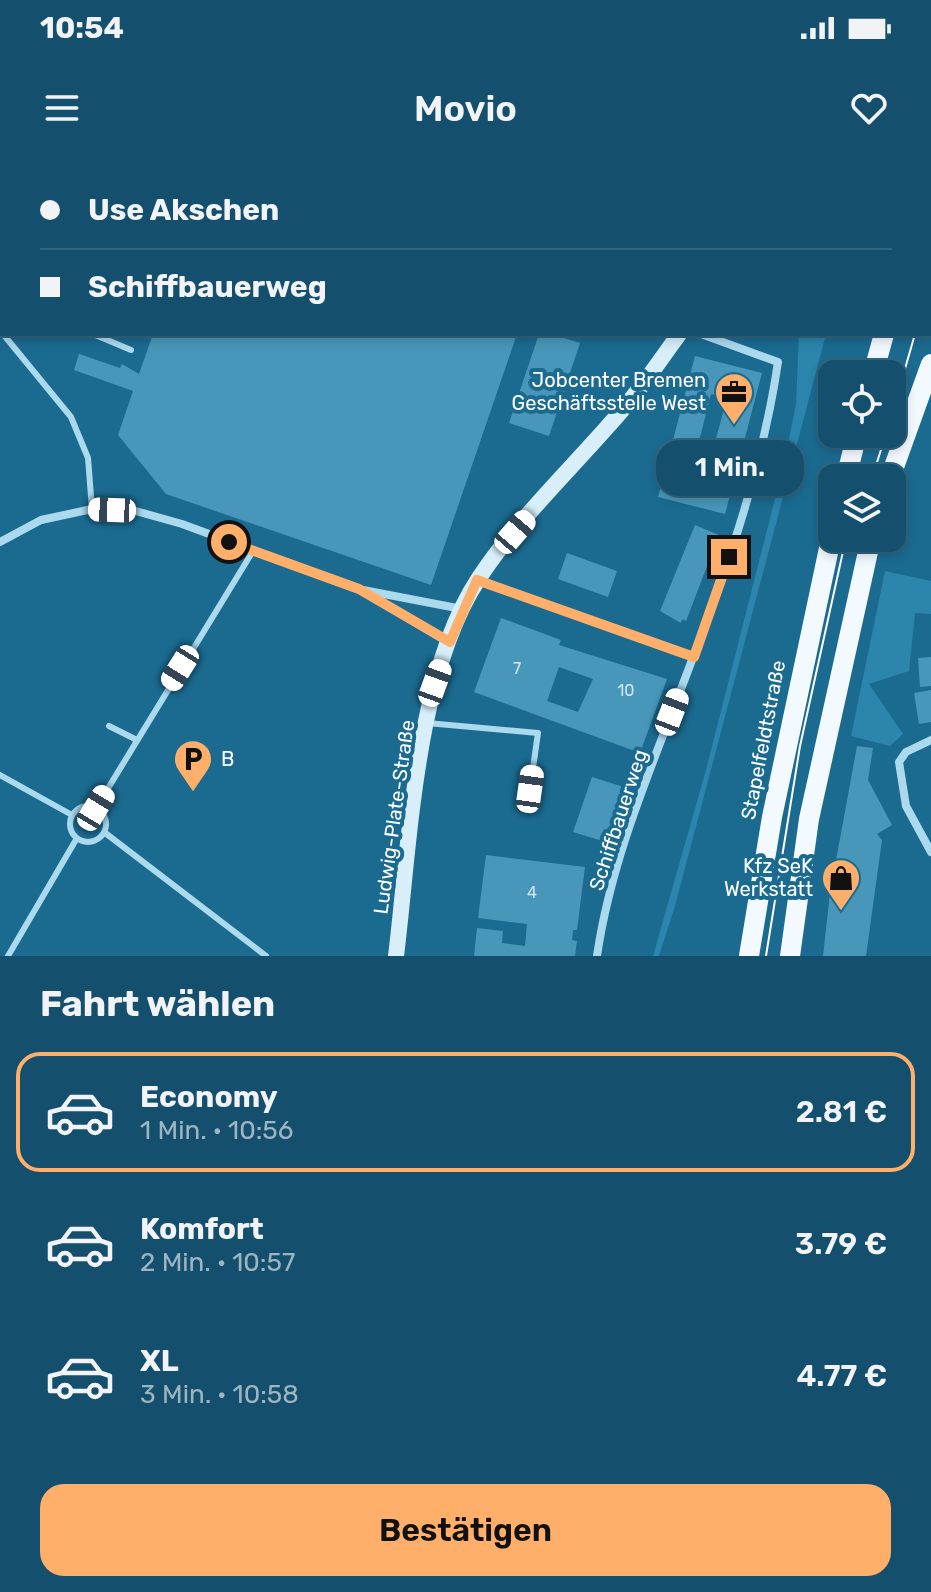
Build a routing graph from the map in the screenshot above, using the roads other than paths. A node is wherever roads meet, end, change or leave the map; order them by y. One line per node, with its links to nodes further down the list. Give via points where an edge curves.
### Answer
1 (5, 336): 10 (lane, via 71,417 88,458)
2 (98, 336): 6 (lane)
3 (678, 336): 15 (street, Ludwig-Plate-Straße, via 634,397)
4 (706, 336): 19 (street, Schiffbauerweg, via 778,362 771,412 741,523)
5 (883, 336): 7 (main road)
6 (131, 350)
7 (877, 360)
8 (931, 364): 9 (main road)
9 (895, 464)
10 (92, 509): 11 (street, via 41,520); 12 (street, via 132,510)
11 (0, 542)
12 (253, 551): 16 (street); 22 (lane)
13 (828, 552): 35 (main road, Stapelfeldtstraße, via 772,817)
14 (868, 552): 36 (main road, via 809,819)
15 (477, 580): 17 (street, Ludwig-Plate-Straße); 19 (street)
16 (359, 589): 17 (street); 18 (street)
17 (462, 609): 18 (street, Ludwig-Plate-Straße)
18 (450, 642): 20 (street, Ludwig-Plate-Straße)
19 (694, 657): 34 (street, Schiffbauerweg, via 615,872)
20 (426, 723): 25 (lane, via 538,733); 33 (street, Ludwig-Plate-Straße)
21 (109, 726): 22 (lane)
22 (137, 740): 26 (lane)
23 (931, 740): 30 (street, via 906,752 899,762 906,806)
24 (0, 775): 27 (lane)
25 (530, 789)
26 (96, 808): 27 (lane, via 85,806); 28 (lane, via 104,817)
27 (72, 815): 29 (lane, via 70,828)
28 (104, 832): 29 (lane, via 94,841); 32 (lane)
29 (77, 838): 31 (lane)
30 (931, 852)
31 (4, 955)
32 (266, 956)
33 (396, 956)
34 (597, 956)
35 (749, 956)
36 (790, 956)

